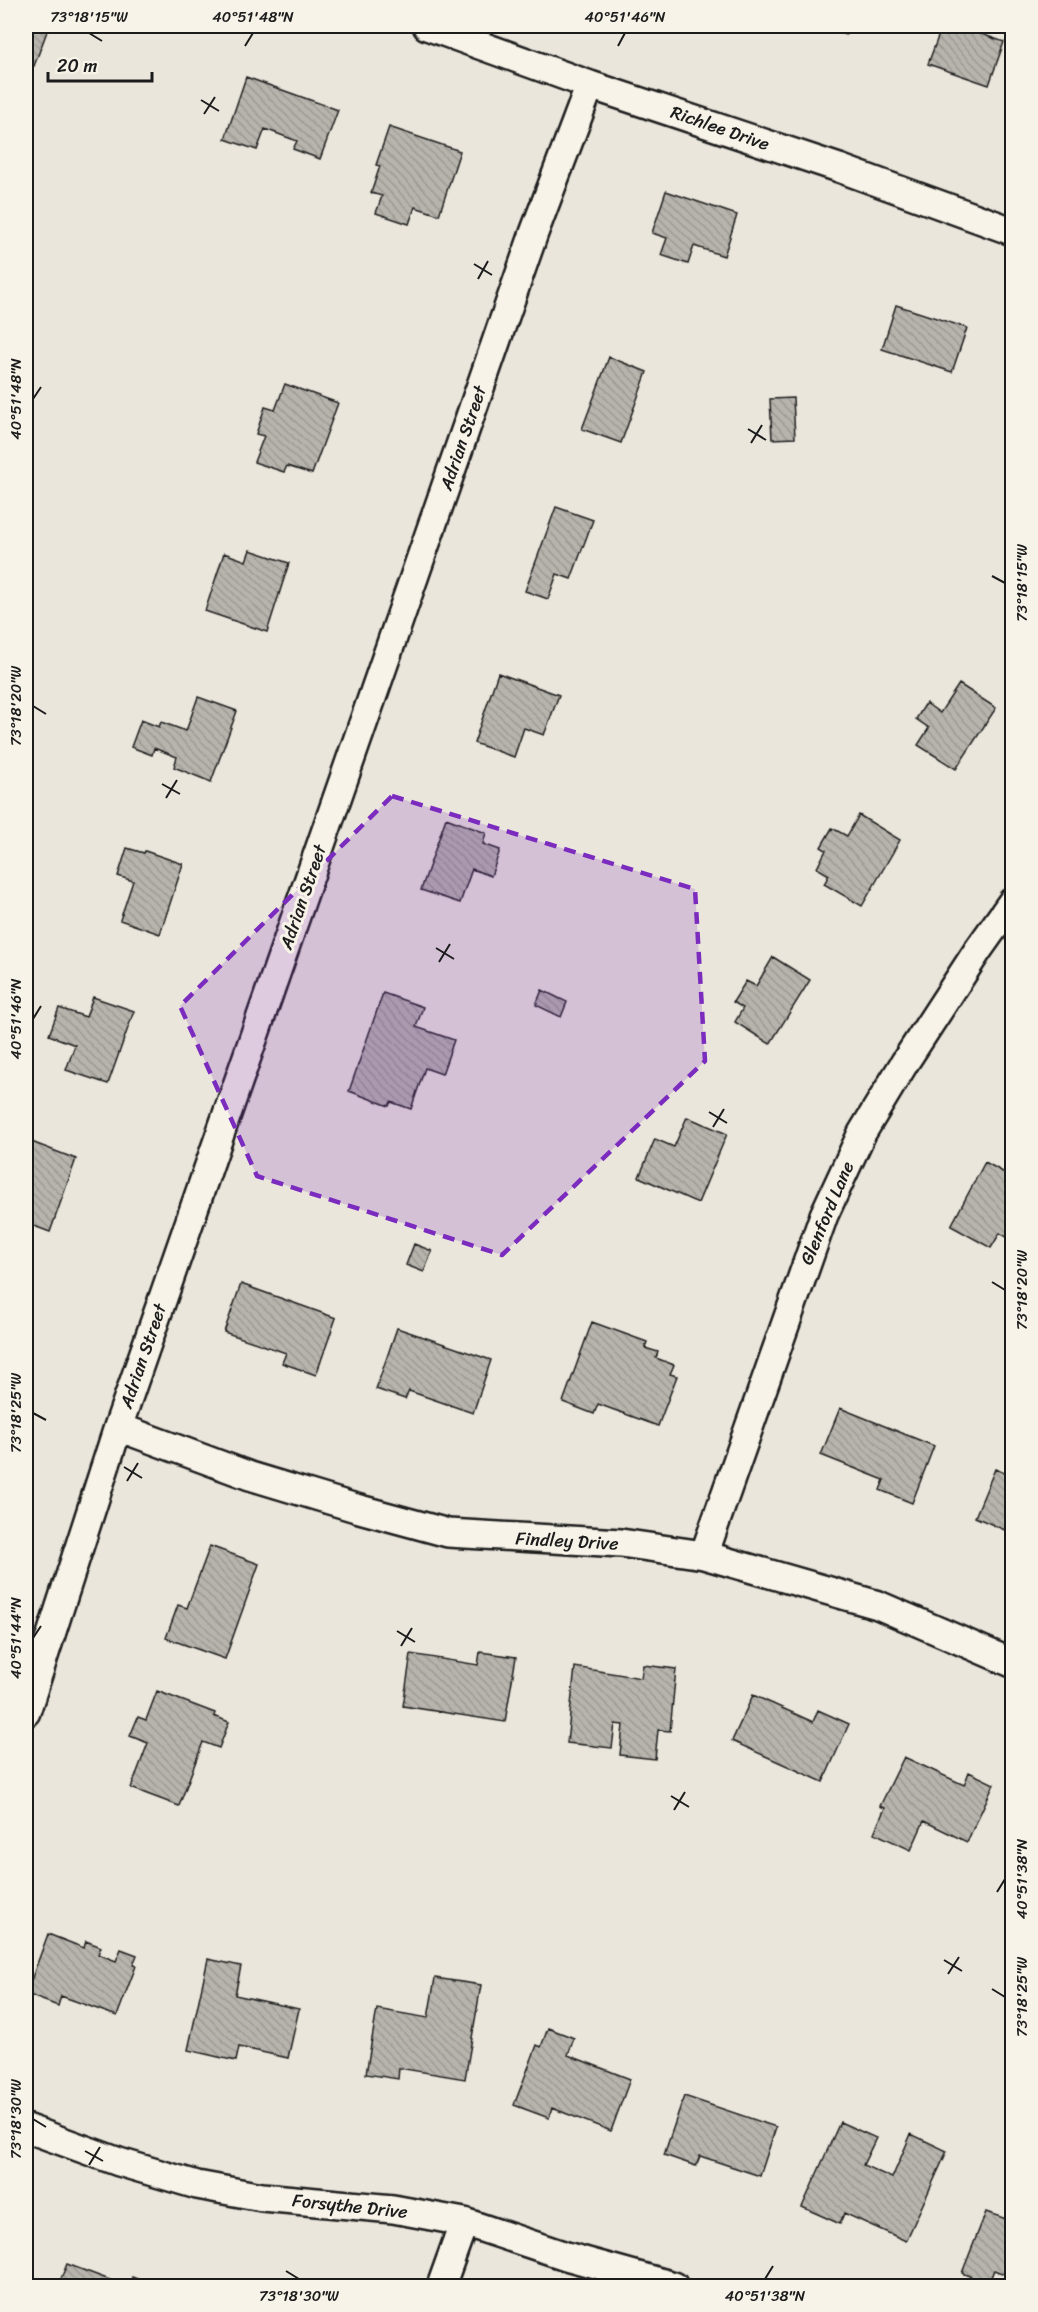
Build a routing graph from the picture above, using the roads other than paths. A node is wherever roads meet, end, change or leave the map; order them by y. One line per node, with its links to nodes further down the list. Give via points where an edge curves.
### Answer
1 (427, 26): 2 (street, Richlee Drive)
2 (590, 85): 3 (street, Richlee Drive); 5 (street, Adrian Street, via 534,233)
3 (1012, 231)
4 (1012, 902): 6 (street, Glenford Lane, via 862,1133 824,1215)
5 (118, 1428): 6 (street, Findley Drive, via 250,1476 448,1533 621,1543); 8 (street, Adrian Street)
6 (704, 1555): 7 (street, Findley Drive, via 878,1605)
7 (1012, 1663)
8 (26, 1712)
9 (26, 2128): 10 (street, Forsythe Drive, via 197,2185 262,2197 393,2209)
10 (464, 2222): 11 (street); 12 (street, Forsythe Drive)
11 (441, 2286)
12 (674, 2286)

